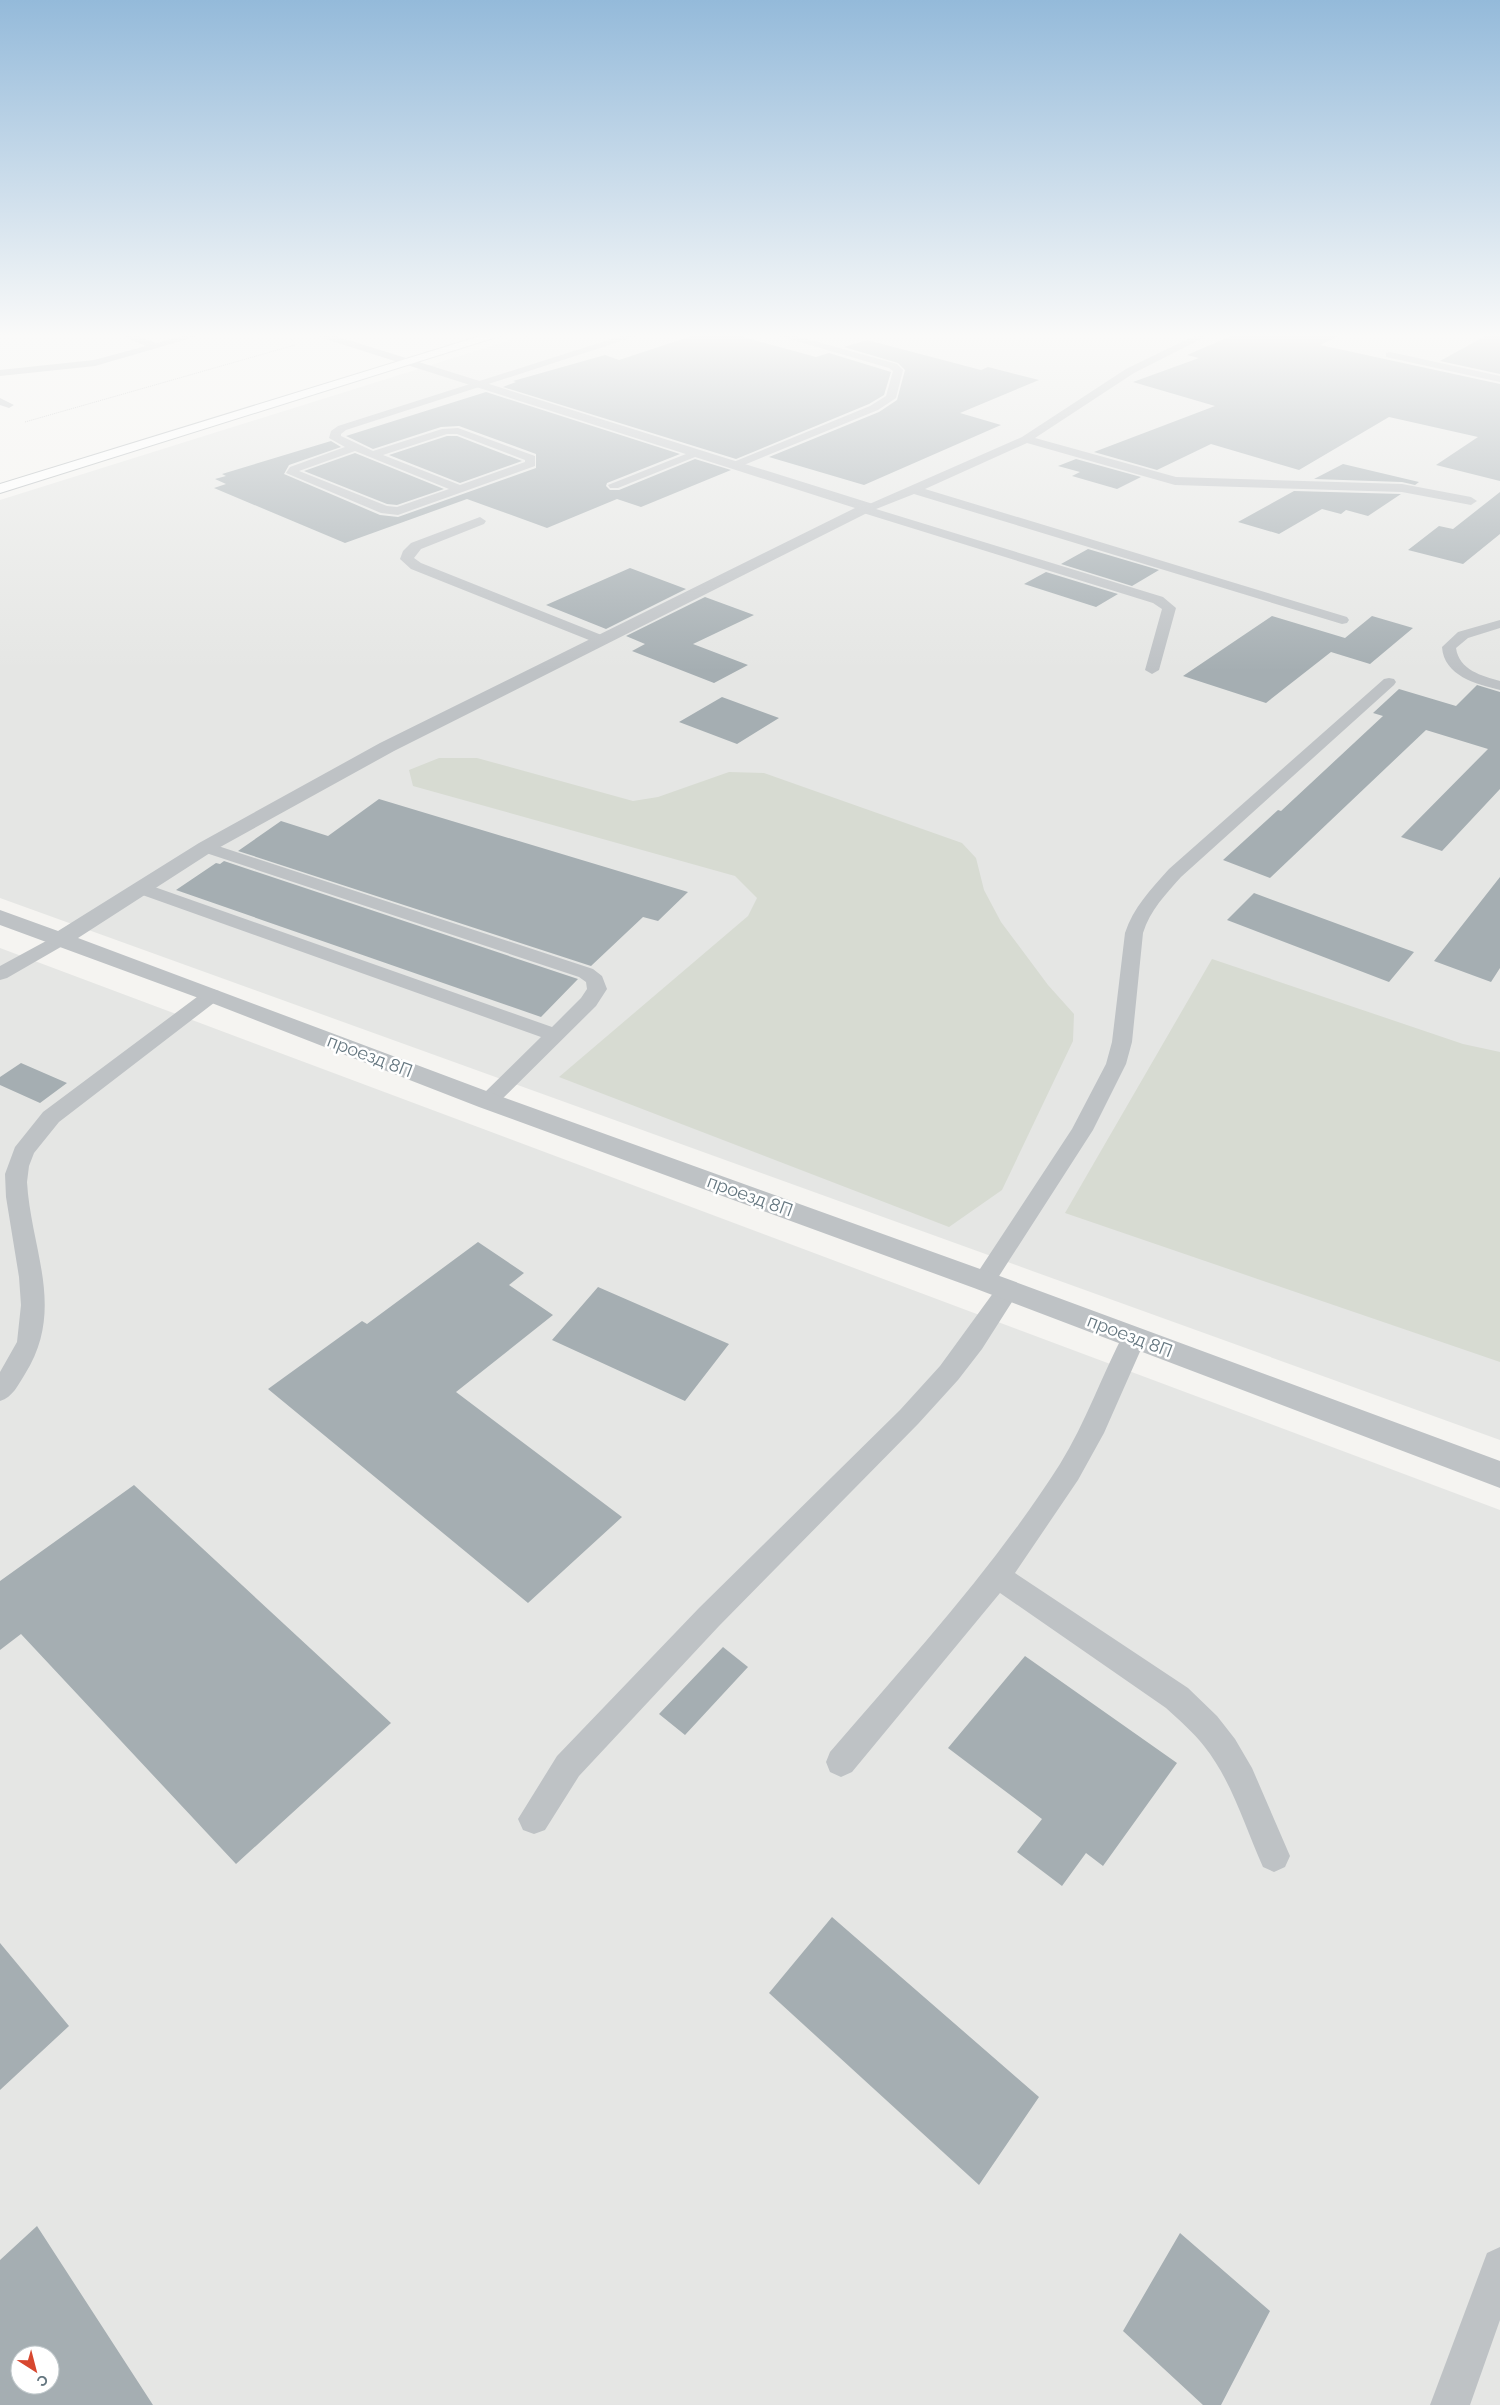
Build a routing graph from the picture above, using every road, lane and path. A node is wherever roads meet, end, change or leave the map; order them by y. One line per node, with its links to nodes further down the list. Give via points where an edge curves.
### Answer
1 (138, 446): 14 (main road)
2 (350, 446): 9 (lane)
3 (401, 446): 11 (lane)
4 (499, 446): 15 (lane, via 531,458 530,464)
5 (674, 446): 10 (street)
6 (781, 446): 12 (lane)
7 (1010, 446): 16 (lane)
8 (1052, 446): 17 (lane, via 1175,481 1402,488)
9 (353, 448): 11 (lane); 15 (lane, via 294,469 292,473 385,510 398,510)
10 (696, 453): 12 (street); 13 (lane)
11 (372, 456): 15 (lane)
12 (735, 465): 18 (street)
13 (614, 485)
14 (0, 489)
15 (460, 489)
16 (914, 490): 18 (lane); 20 (lane)
17 (1471, 501)
18 (866, 508): 22 (street); 23 (lane, via 1158,600 1169,608)
19 (480, 521): 22 (lane, via 416,546 407,559 416,566)
20 (1342, 620)
21 (1500, 624): 25 (lane, via 1463,635 1449,647 1448,653 1460,670)
22 (599, 639): 26 (street, via 387,747)
23 (1152, 670)
24 (1389, 682): 34 (lane, via 1175,874 1144,910 1134,933 1122,1042 1116,1064)
25 (1500, 686)
26 (206, 847): 27 (street); 32 (lane, via 586,972 595,980 597,989 589,1002)
27 (140, 888): 29 (street); 32 (lane)
28 (0, 917): 29 (street, проезд 8П)
29 (59, 940): 30 (lane); 31 (street, проезд 8П)
30 (0, 974)
31 (212, 995): 33 (street, проезд 8П); 36 (lane, via 58,1112 31,1138 19,1161 16,1189 31,1284 30,1336 18,1367)
32 (554, 1035): 33 (lane)
33 (488, 1101): 34 (street, проезд 8П)
34 (996, 1286): 35 (street, проезд 8П); 40 (lane, via 974,1342 949,1373 568,1766)
35 (1134, 1338): 37 (street, проезд 8П); 38 (lane, via 1069,1472)
36 (0, 1390)
37 (1500, 1475)
38 (997, 1576): 39 (lane); 41 (lane, via 1177,1698 1200,1720 1237,1771)
39 (840, 1762)
40 (534, 1820)
41 (1274, 1856)
42 (1500, 2266): 43 (lane)
43 (1450, 2405)

